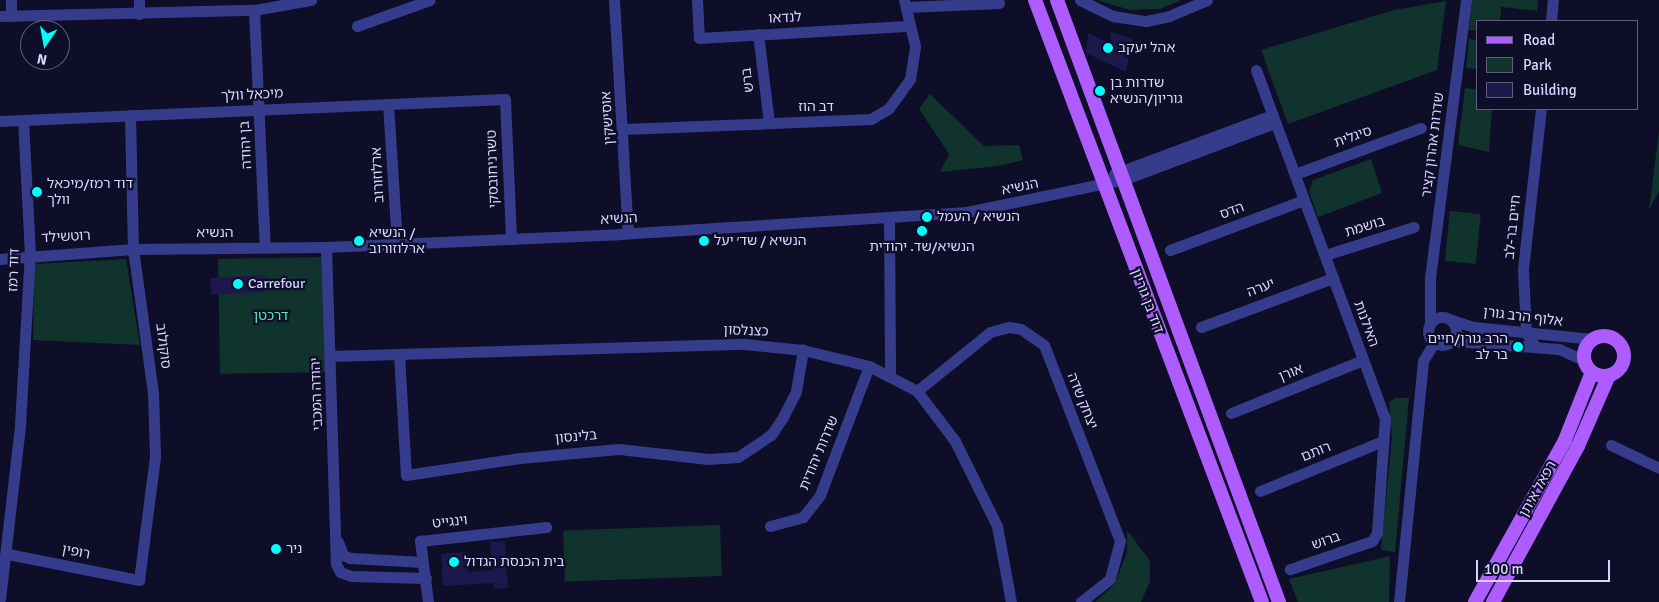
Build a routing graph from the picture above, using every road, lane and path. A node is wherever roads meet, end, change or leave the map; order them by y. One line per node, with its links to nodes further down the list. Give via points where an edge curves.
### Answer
1 (11, 0): 17 (street)
2 (139, 0): 16 (street)
3 (311, 0): 15 (street)
4 (430, 0): 19 (street)
5 (614, 0): 33 (street, אוסישקין)
6 (697, 0): 21 (street, לנדאו, via 699,38)
7 (1035, 0): 36 (main road, דוד בן גוריון)
8 (1057, 0): 34 (main road, דוד בן גוריון)
9 (1207, 0): 12 (street, via 1170,16 1146,21 1113,16)
10 (1466, 0): 51 (street, שדרות אהרון קציר)
11 (1553, 0): 18 (street)
12 (1082, 2)
13 (905, 3): 14 (street); 20 (street, דב הוז)
14 (998, 3)
15 (254, 10): 16 (street); 25 (street, בן יהודה)
16 (139, 14): 17 (street)
17 (5, 16)
18 (1551, 20)
19 (356, 26)
20 (910, 26): 21 (street, לנדאו); 31 (street, דב הוז, via 915,46 910,79 889,108 871,119 848,122)
21 (758, 34): 31 (street, ברש)
22 (1256, 70): 28 (street, האילנות)
23 (505, 99): 24 (street, מיכאל וולך); 41 (street, טשרניחובסקי)
24 (388, 104): 25 (street, מיכאל וולך); 42 (street, ארלוזורוב)
25 (259, 110): 27 (street, מיכאל וולך); 44 (street, בן יהודה)
26 (1541, 110): 55 (street, חיים בר-לב, via 1523,269)
27 (130, 116): 29 (street, מיכאל וולך); 45 (street, סוקולוב)
28 (1274, 119): 34 (street); 35 (street, האילנות)
29 (23, 120): 30 (street, מיכאל וולך); 47 (street, דוד רמז)
30 (0, 121)
31 (769, 122): 33 (street, דב הוז)
32 (1420, 128): 35 (street, סיגלית)
33 (624, 130): 40 (street, אוסישקין)
34 (1123, 174): 36 (street); 89 (main road, דוד בן גוריון)
35 (1295, 174): 37 (street, האילנות)
36 (1102, 182): 38 (street, הנשיא, via 967,212); 88 (main road, דוד בן גוריון)
37 (1304, 200): 46 (street, הדס); 48 (street, האילנות)
38 (889, 220): 40 (street, הנשיא); 67 (street)
39 (1414, 228): 48 (street, בושמת)
40 (628, 234): 41 (street, הנשיא)
41 (511, 239): 42 (street, הנשיא)
42 (397, 244): 43 (street, הנשיא)
43 (326, 246): 44 (street, הנשיא); 62 (street, יהודה המכבי)
44 (265, 248): 45 (street, הנשיא)
45 (133, 249): 47 (street, רוטשילד); 83 (street, סוקולוב, via 153,393 155,456)
46 (1170, 250)
47 (30, 254): 49 (street, רוטשילד); 79 (street, דוד רמז)
48 (1325, 255): 50 (street, האילנות)
49 (0, 259)
50 (1333, 278): 54 (street, יערה); 63 (street, האילנות)
51 (1431, 293): 52 (street); 53 (street, שדרות אהרון קציר)
52 (1450, 319): 53 (street, via 1438,317); 55 (street, אלוף הרב גורן); 57 (street, via 1456,328)
53 (1430, 322): 58 (street, via 1428,336)
54 (1201, 327)
55 (1526, 333): 56 (street, אלוף הרב גורן); 59 (street)
56 (1592, 339): 64 (main road, via 1586,346); 68 (main road, via 1606,336 1621,346 1622,364)
57 (1453, 340): 58 (street, via 1444,345); 59 (street, אלוף הרב גורן)
58 (1434, 343): 90 (street, via 1423,360)
59 (1535, 346): 64 (street, אלוף הרב גורן, via 1559,349)
60 (803, 350): 61 (street, כצנלסון, via 745,344); 61 (street, בלינסון, via 796,391 783,417 771,435 738,457 708,459 619,449 520,458 406,475); 65 (street, כצנלסון)
61 (398, 354): 62 (street, כצנלסון)
62 (330, 356): 77 (street, יהודה המכבי)
63 (1363, 360): 70 (street, אורן); 71 (street, האילנות, via 1385,418)
64 (1584, 360): 66 (main road)
65 (868, 366): 67 (street, כצנלסון); 75 (street, שדרות יהודית, via 820,494 803,517)
66 (1592, 372): 68 (main road); 91 (main road, רפאל איתן, via 1565,440)
67 (890, 374): 69 (street, כצנלסון)
68 (1609, 375): 92 (main road, רפאל איתן, via 1578,446)
69 (916, 391): 86 (street, כצנלסון, via 955,441 979,483 997,526); 87 (street, יצחק שדה, via 990,332 1009,327 1021,329 1044,345 1120,541 1110,579)
70 (1231, 413)
71 (1384, 441): 74 (street, רותם); 78 (street, האילנות, via 1376,533)
72 (1610, 445): 73 (street)
73 (1659, 468)
74 (1260, 491)
75 (770, 526)
76 (546, 527): 80 (street, וינגייט, via 420,540)
77 (337, 541): 80 (street, via 343,555 350,558); 82 (street, יהודה המכבי, via 340,572 351,576)
78 (1372, 541): 81 (street, ברוש)
79 (8, 554): 83 (street, רופין); 84 (street, דוד רמז)
80 (423, 562): 82 (street, וינגייט)
81 (1290, 569)
82 (426, 578): 85 (street, וינגייט)
83 (139, 580)
84 (0, 599)
85 (428, 602)
86 (1011, 602)
87 (1081, 602)
88 (1262, 602)
89 (1279, 602)
90 (1399, 602)
91 (1475, 602)
92 (1493, 602)

